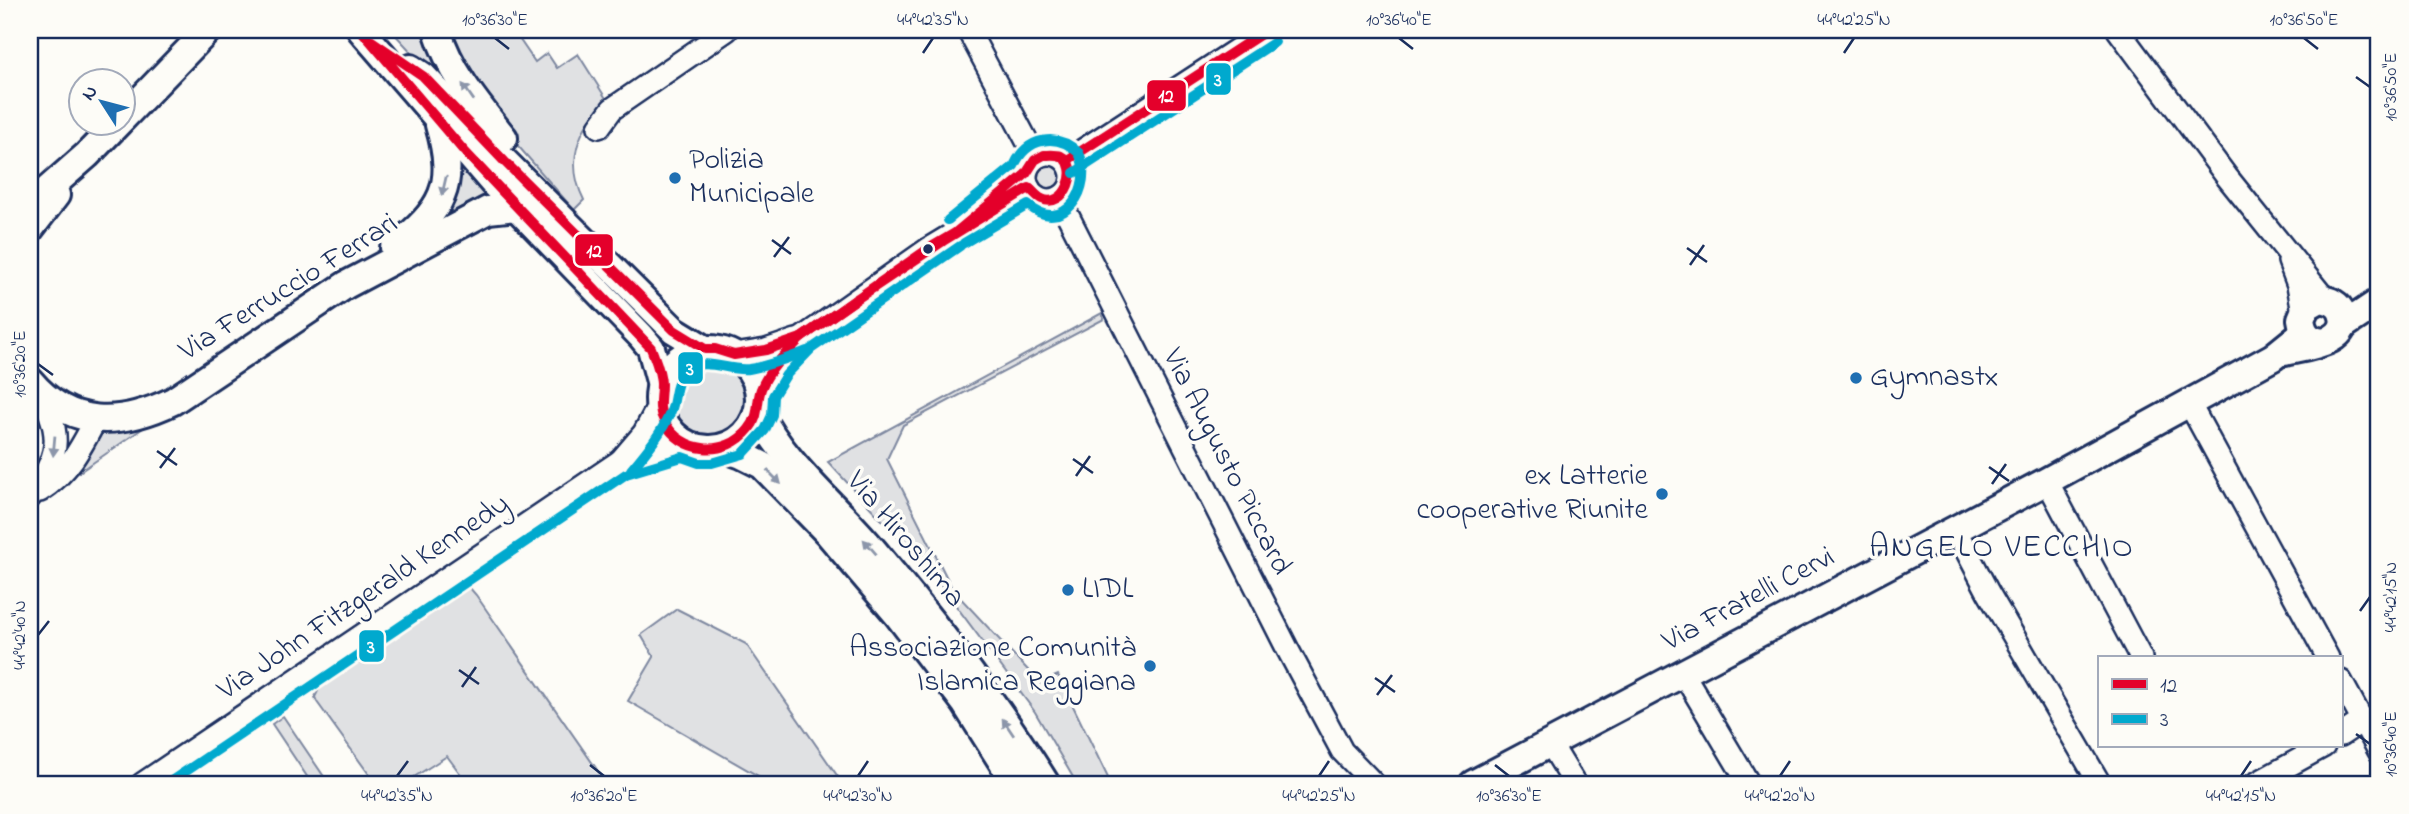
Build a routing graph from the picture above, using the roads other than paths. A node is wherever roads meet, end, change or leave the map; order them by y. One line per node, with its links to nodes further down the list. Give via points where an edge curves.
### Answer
1 (208, 30): 8 (main road)
2 (437, 30): 20 (main road, one-way to 2, via 463,85)
3 (727, 30): 10 (street, via 612,109)
4 (968, 30): 14 (street)
5 (1267, 30): 13 (street)
6 (2118, 30): 23 (street, via 2310,278)
7 (365, 34): 9 (main road); 20 (main road, via 423,76)
8 (136, 105)
9 (437, 119): 18 (main road); 21 (main road, one-way to 21, via 447,167 438,204 403,241)
10 (599, 127)
11 (106, 136): 12 (main road)
12 (88, 155): 15 (main road); 17 (main road); 19 (main road)
13 (1066, 161): 14 (street, via 1048,154); 16 (street, via 1072,181)
14 (1030, 174): 16 (street, via 1033,194 1045,200); 24 (street, via 956,233)
15 (30, 184)
16 (1059, 198): 46 (street, Via Augusto Piccard)
17 (30, 205)
18 (517, 207): 21 (main road, Via Ferruccio Ferrari, via 488,210); 28 (main road, via 651,348)
19 (30, 229)
20 (585, 242): 25 (main road, via 674,330)
21 (346, 285): 31 (main road, Via Ferruccio Ferrari, via 173,401 125,419)
22 (2379, 300): 23 (main road, Via Fratelli Cervi)
23 (2323, 320): 30 (main road, Via Fratelli Cervi, via 2277,354)
24 (802, 338): 26 (street); 29 (street, via 775,366)
25 (705, 349): 26 (main road); 28 (main road, via 678,360 668,371)
26 (734, 355): 29 (main road, Via Hiroshima, via 755,378)
27 (35, 386): 31 (main road, Via Ferruccio Ferrari, via 68,410); 36 (street, Via Ferruccio Ferrari, one-way to 36, via 51,412 54,457)
28 (660, 395): 32 (main road, via 667,426); 34 (street, Via John Fitzgerald Kennedy, via 644,433)
29 (759, 402): 33 (main road, via 745,434); 50 (main road, Via Hiroshima, one-way to 29, via 932,622 773,438)
30 (2189, 403): 35 (main road, Via Fratelli Cervi); 39 (street)
31 (96, 419): 36 (street, Via Ferruccio Ferrari, via 57,480)
32 (682, 442): 33 (main road, Via Hiroshima, via 701,449); 34 (street, Via John Fitzgerald Kennedy)
33 (722, 448): 49 (main road, Via Hiroshima, one-way to 49, via 762,465 828,533 965,703)
34 (620, 461): 48 (street, Via John Fitzgerald Kennedy)
35 (2048, 481): 37 (main road, Via Fratelli Cervi); 38 (street)
36 (30, 497)
37 (1955, 529): 40 (main road, Via Fratelli Cervi); 56 (street)
38 (2140, 656)
39 (2327, 656)
40 (1683, 673): 44 (main road, Via Fratelli Cervi); 55 (street)
41 (2342, 683): 42 (street)
42 (2362, 721): 43 (street); 47 (street)
43 (2342, 734)
44 (1550, 743): 53 (main road, Via Fratelli Cervi); 54 (street)
45 (2320, 748): 57 (street)
46 (1342, 751): 51 (street, Via Augusto Piccard); 52 (street, Via Augusto Piccard)
47 (2379, 751)
48 (142, 784)
49 (1016, 784)
50 (1046, 784)
51 (1349, 784)
52 (1374, 784)
53 (1473, 784)
54 (1575, 784)
55 (1749, 784)
56 (2100, 784)
57 (2255, 784)

